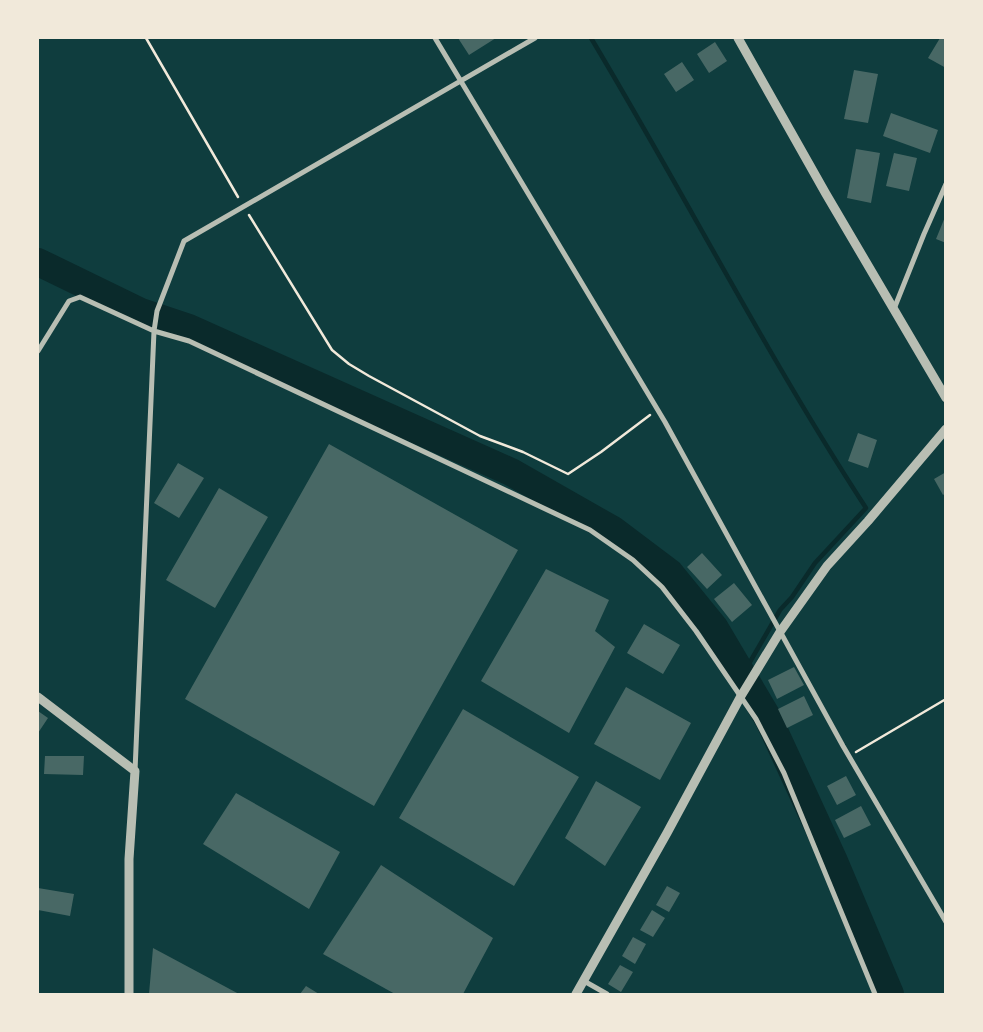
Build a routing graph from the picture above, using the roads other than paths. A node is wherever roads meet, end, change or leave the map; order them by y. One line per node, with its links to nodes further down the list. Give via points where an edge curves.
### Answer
1 (435, 38): 4 (street)
2 (535, 38): 4 (street)
3 (738, 38): 6 (street)
4 (460, 81): 7 (street, via 184,241 157,311); 11 (street, via 657,410)
5 (946, 184): 6 (street)
6 (894, 310): 9 (street)
7 (154, 331): 8 (street, via 80,297 69,301); 12 (street, via 189,341 590,530 633,560 662,586); 14 (street)
8 (38, 351)
9 (946, 398)
10 (946, 429): 11 (street, via 827,566)
11 (778, 629): 12 (street); 15 (street)
12 (743, 694): 16 (street); 20 (street, via 784,773)
13 (38, 697): 14 (street)
14 (135, 771): 17 (street, via 129,859)
15 (946, 922)
16 (584, 981): 18 (street); 19 (street)
17 (129, 994)
18 (576, 994)
19 (607, 994)
20 (875, 994)

